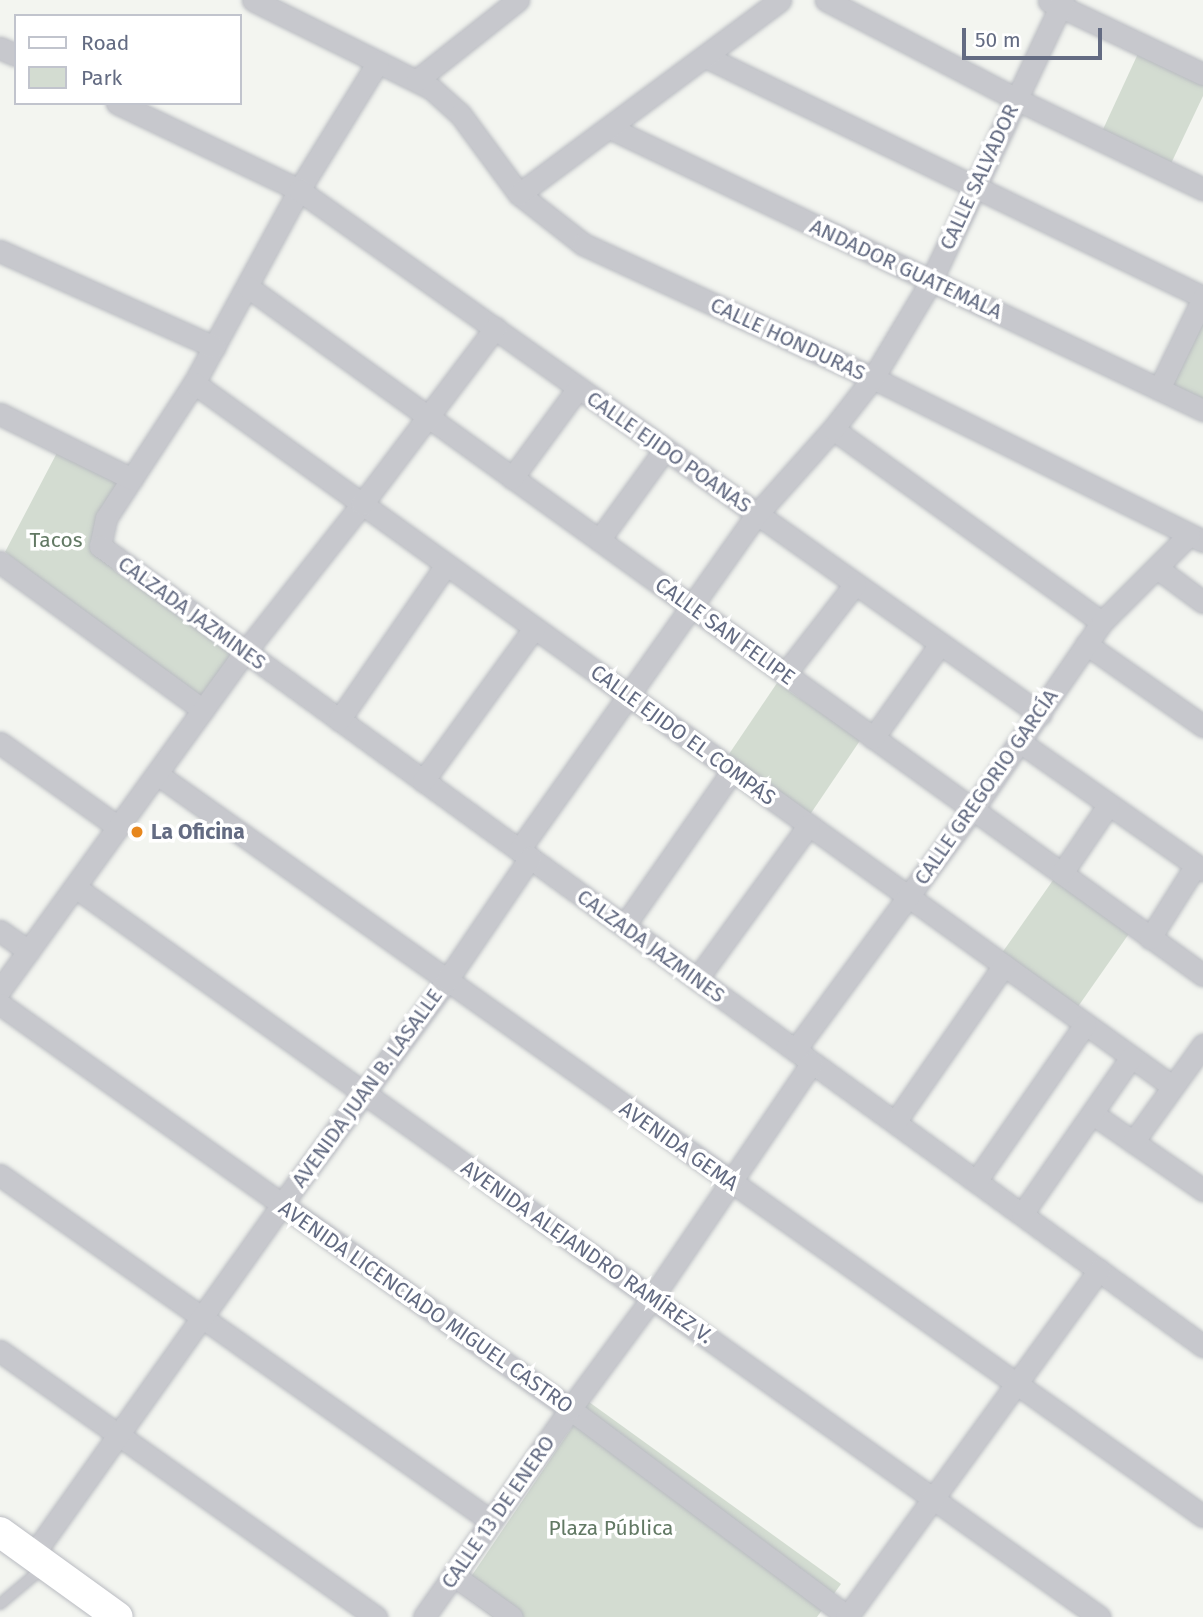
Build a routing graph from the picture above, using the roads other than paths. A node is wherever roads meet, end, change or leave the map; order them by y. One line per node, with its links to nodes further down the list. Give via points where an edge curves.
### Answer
1 (253, 0): 6 (street, CALLE HONDURAS)
2 (518, 0): 10 (street)
3 (780, 0): 7 (street)
4 (826, 0): 11 (street)
5 (1056, 2): 9 (street); 11 (street, CALLE SALVADOR)
6 (287, 7): 8 (street, CALLE HONDURAS)
7 (706, 57): 13 (street); 14 (street)
8 (378, 62): 10 (street, CALLE HONDURAS); 16 (street)
9 (1203, 74)
10 (418, 80): 17 (street, CALLE HONDURAS, via 460,114)
11 (1016, 99): 14 (street, CALLE SALVADOR); 15 (street)
12 (121, 105): 16 (street, CALLE EJIDO POANAS)
13 (610, 128): 17 (street); 19 (street, ANDADOR GUATEMALA)
14 (975, 186): 19 (street, CALLE SALVADOR); 21 (street)
15 (1203, 189)
16 (299, 190): 20 (street); 22 (street, CALLE EJIDO POANAS)
17 (519, 194): 24 (street, CALLE HONDURAS, via 583,244)
18 (0, 251): 23 (street)
19 (930, 281): 24 (street, CALLE SALVADOR); 27 (street, ANDADOR GUATEMALA)
20 (248, 287): 23 (street); 30 (street, CALLE SAN FELIPE)
21 (1203, 297): 27 (street)
22 (495, 328): 26 (street, CALLE EJIDO POANAS); 30 (street)
23 (215, 347): 25 (street)
24 (873, 378): 31 (street, CALLE SALVADOR); 37 (street, CALLE HONDURAS)
25 (194, 383): 34 (street); 35 (street, CALLE EJIDO EL COMPÁS)
26 (578, 387): 32 (street, CALLE EJIDO POANAS); 33 (street)
27 (1158, 388): 28 (street, ANDADOR GUATEMALA)
28 (1202, 408)
29 (0, 414): 34 (street)
30 (426, 416): 33 (street, CALLE SAN FELIPE); 35 (street)
31 (833, 429): 36 (street, CALLE SALVADOR); 45 (street)
32 (665, 449): 36 (street, CALLE EJIDO POANAS); 38 (street)
33 (512, 478): 38 (street, CALLE SAN FELIPE)
34 (132, 479): 49 (street, CALZADA JAZMINES, via 106,518 100,547)
35 (362, 504): 40 (street, CALLE EJIDO EL COMPÁS); 49 (street)
36 (757, 514): 42 (street, CALLE EJIDO POANAS); 44 (street, CALLE SALVADOR)
37 (1196, 538): 41 (street, CALLE GREGORIO GARCÍA)
38 (599, 540): 44 (street, CALLE SAN FELIPE)
39 (0, 562): 52 (street)
40 (446, 565): 46 (street, CALLE EJIDO EL COMPÁS); 54 (street)
41 (1157, 568): 43 (street); 45 (street, CALLE GREGORIO GARCÍA)
42 (856, 584): 47 (street, CALLE EJIDO POANAS); 50 (street)
43 (1203, 602)
44 (691, 606): 50 (street, CALLE SAN FELIPE); 51 (street, CALLE SALVADOR)
45 (1102, 622): 48 (street, CALLE GREGORIO GARCÍA)
46 (534, 628): 51 (street, CALLE EJIDO EL COMPÁS); 61 (street)
47 (940, 643): 53 (street, CALLE EJIDO POANAS); 56 (street)
48 (1086, 644): 53 (street, CALLE GREGORIO GARCÍA); 55 (street)
49 (245, 652): 52 (street); 54 (street, CALZADA JAZMINES)
50 (785, 674): 56 (street, CALLE SAN FELIPE)
51 (629, 696): 59 (street, CALLE EJIDO EL COMPÁS); 66 (street, AVENIDA JUAN B. LASALLE)
52 (204, 710): 60 (street)
53 (1040, 714): 57 (street, CALLE GREGORIO GARCÍA)
54 (339, 720): 61 (street, CALZADA JAZMINES)
55 (1203, 726)
56 (873, 738): 63 (street, CALLE SAN FELIPE)
57 (1020, 742): 62 (street); 63 (street, CALLE GREGORIO GARCÍA)
58 (0, 743): 65 (street)
59 (733, 771): 64 (street, CALLE EJIDO EL COMPÁS); 71 (street)
60 (157, 774): 65 (street); 78 (street, AVENIDA GEMA)
61 (423, 781): 66 (street, CALZADA JAZMINES)
62 (1109, 804): 67 (street); 68 (street)
63 (973, 809): 68 (street, CALLE SAN FELIPE); 70 (street, CALLE GREGORIO GARCÍA)
64 (809, 825): 70 (street, CALLE EJIDO EL COMPÁS); 77 (street)
65 (118, 827): 69 (street)
66 (525, 854): 71 (street, CALZADA JAZMINES); 78 (street, AVENIDA JUAN B. LASALLE)
67 (1199, 868): 73 (street)
68 (1062, 873): 73 (street, CALLE SAN FELIPE)
69 (75, 887): 74 (street); 86 (street, AVENIDA ALEJANDRO RAMÍREZ V.)
70 (909, 897): 75 (street, CALLE EJIDO EL COMPÁS); 83 (street, CALLE GREGORIO GARCÍA)
71 (624, 926): 77 (street, CALZADA JAZMINES)
72 (0, 930): 74 (street)
73 (1150, 937): 76 (street, CALLE SAN FELIPE)
74 (29, 951): 79 (street)
75 (1004, 965): 81 (street, CALLE EJIDO EL COMPÁS); 88 (street)
76 (1203, 975)
77 (697, 979): 83 (street, CALZADA JAZMINES)
78 (447, 980): 86 (street, AVENIDA JUAN B. LASALLE); 91 (street, AVENIDA GEMA)
79 (0, 990)
80 (0, 1004): 94 (street, AVENIDA LICENCIADO MIGUEL CASTRO)
81 (1085, 1024): 84 (street, CALLE EJIDO EL COMPÁS); 92 (street)
82 (1203, 1045): 85 (street)
83 (803, 1056): 88 (street, CALZADA JAZMINES); 91 (street, CALLE 13 DE ENERO)
84 (1131, 1057): 85 (street, CALLE EJIDO EL COMPÁS); 87 (street)
85 (1172, 1086): 89 (street)
86 (365, 1093): 94 (street, AVENIDA JUAN B. LASALLE); 97 (street, AVENIDA ALEJANDRO RAMÍREZ V.)
87 (1093, 1114): 89 (street); 95 (street)
88 (895, 1122): 92 (street, CALZADA JAZMINES)
89 (1133, 1142): 93 (street)
90 (0, 1175): 98 (street)
91 (729, 1181): 97 (street, CALLE 13 DE ENERO); 101 (street, AVENIDA GEMA)
92 (976, 1181): 95 (street, CALZADA JAZMINES)
93 (1203, 1190)
94 (282, 1204): 98 (street, AVENIDA JUAN B. LASALLE); 102 (street, AVENIDA LICENCIADO MIGUEL CASTRO)
95 (1022, 1214): 96 (street, CALZADA JAZMINES)
96 (1099, 1270): 99 (street, CALZADA JAZMINES); 101 (street)
97 (652, 1298): 102 (street, CALLE 13 DE ENERO); 104 (street, AVENIDA ALEJANDRO RAMÍREZ V.)
98 (202, 1317): 103 (street, AVENIDA JUAN B. LASALLE); 106 (street)
99 (1203, 1346)
100 (0, 1351): 103 (street)
101 (1017, 1384): 104 (street); 105 (street, AVENIDA GEMA)
102 (570, 1409): 106 (street, CALLE 13 DE ENERO); 115 (street, AVENIDA LICENCIADO MIGUEL CASTRO)
103 (120, 1436): 108 (street, AVENIDA JUAN B. LASALLE); 112 (street)
104 (933, 1499): 115 (street); 116 (street, AVENIDA ALEJANDRO RAMÍREZ V.)
105 (1203, 1516)
106 (491, 1521): 109 (street, CALLE 13 DE ENERO)
107 (0, 1532): 108 (street)
108 (39, 1560): 110 (lane); 111 (street)
109 (453, 1575): 113 (street, CALLE 13 DE ENERO); 114 (street)
110 (0, 1604)
111 (118, 1617)
112 (376, 1617)
113 (424, 1617)
114 (512, 1617)
115 (847, 1617)
116 (1099, 1617)

